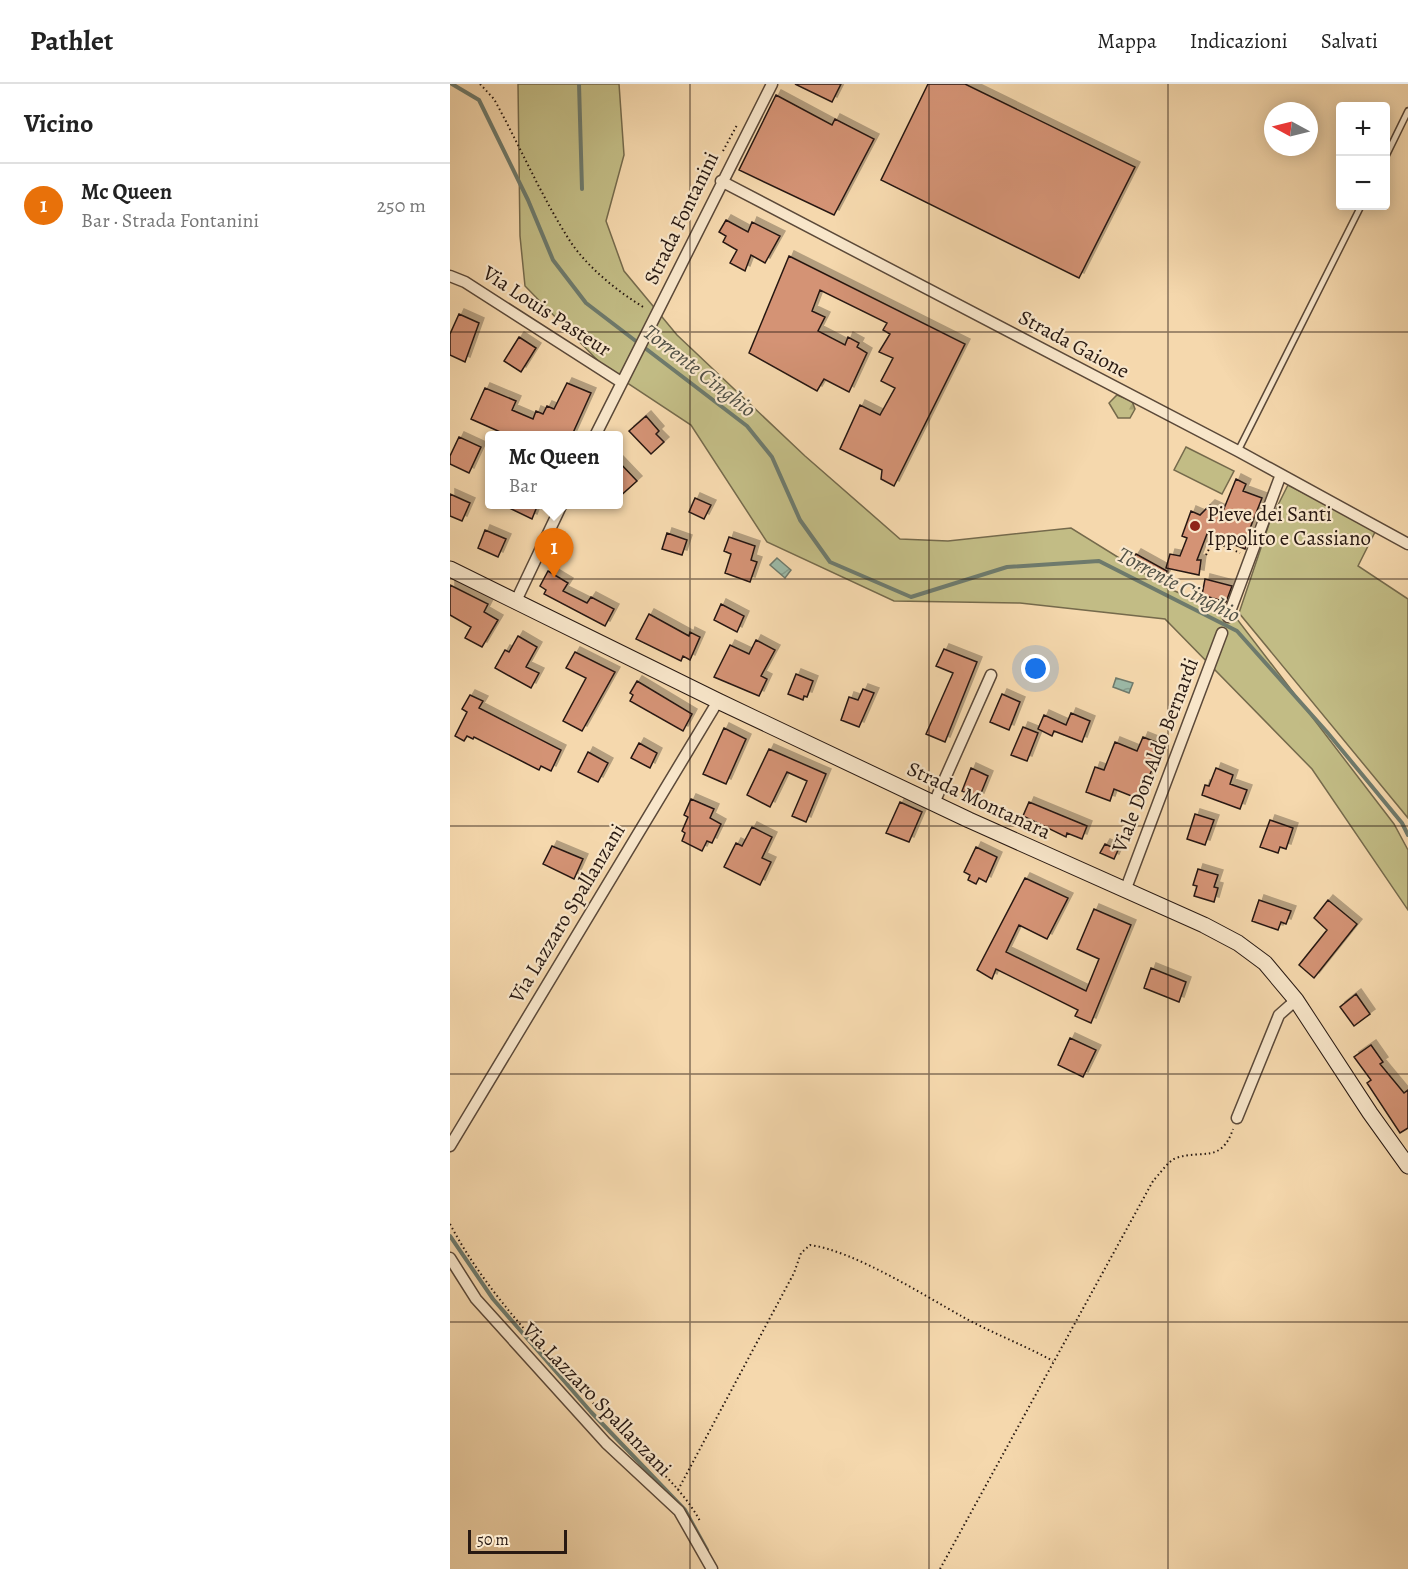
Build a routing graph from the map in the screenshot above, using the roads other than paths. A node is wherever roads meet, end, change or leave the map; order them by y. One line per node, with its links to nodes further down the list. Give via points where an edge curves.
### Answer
1 (772, 84): 4 (street, Strada Fontanini)
2 (1408, 111): 3 (lane)
3 (1390, 148)
4 (721, 181): 7 (street, Strada Fontanini); 9 (street, Strada Gaione)
5 (1359, 210): 9 (lane)
6 (450, 276): 7 (street, Via Louis Pasteur)
7 (621, 382): 8 (street, Strada Fontanini)
8 (597, 431)
9 (1238, 452): 10 (street, Strada Gaione)
10 (1280, 477): 12 (street, Strada Gaione); 15 (street)
11 (560, 509): 14 (street)
12 (1408, 544)
13 (450, 569): 14 (main road, Strada Montanara)
14 (515, 603): 18 (main road, Strada Montanara)
15 (1228, 617)
16 (1222, 633): 20 (street, Viale Don Aldo Bernardi)
17 (991, 675): 19 (street)
18 (718, 701): 19 (main road, Strada Montanara); 23 (street, Via Lazzaro Spallanzani)
19 (934, 803): 20 (main road, Strada Montanara)
20 (1125, 891): 21 (main road, Strada Montanara, via 1238,943 1265,963)
21 (1296, 1000): 22 (street, via 1279,1016); 24 (main road, Strada Montanara)
22 (1237, 1118)
23 (450, 1146)
24 (1408, 1166)
25 (450, 1258): 26 (street, Via Lazzaro Spallanzani, via 477,1299 606,1443 679,1511)
26 (712, 1569)

